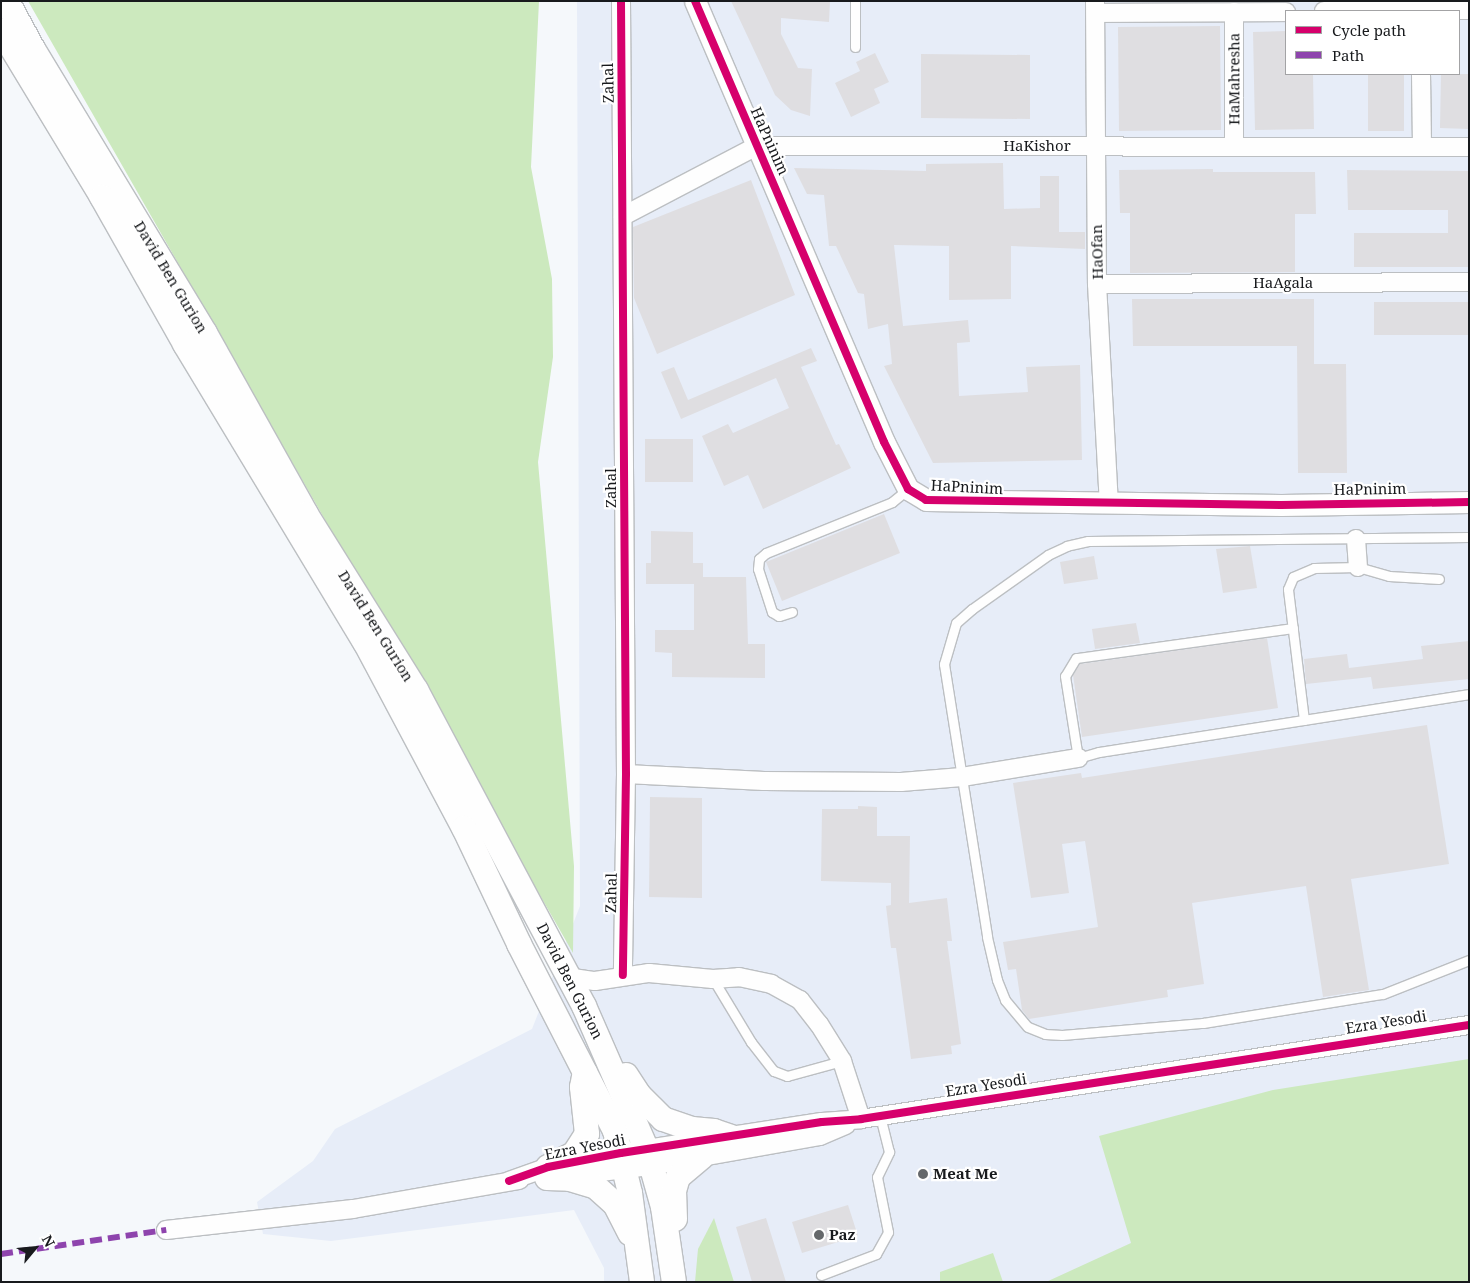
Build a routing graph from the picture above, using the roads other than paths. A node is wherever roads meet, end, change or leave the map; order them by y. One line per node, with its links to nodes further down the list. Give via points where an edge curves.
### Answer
1 (7, 1): 11 (main road, David Ben Gurion)
2 (14, 1): 11 (main road)
3 (621, 1): 18 (street, Zahal)
4 (695, 1): 13 (street, HaPninim)
5 (855, 1): 10 (lane)
6 (1096, 7): 7 (street); 14 (street, HaOfan)
7 (1234, 12): 8 (street); 15 (street, HaMahresha)
8 (1285, 12)
9 (1, 30): 42 (main road, David Ben Gurion, via 365,642 411,724 519,944)
10 (855, 46)
11 (33, 50): 35 (main road, David Ben Gurion, via 205,333 306,514 404,668)
12 (1421, 75): 16 (street)
13 (757, 146): 14 (street, HaKishor); 18 (street, HaKishor); 21 (street, HaPninim, via 884,442)
14 (1096, 146): 15 (street, HaKishor); 20 (street, HaOfan)
15 (1234, 147): 16 (street, HaKishor)
16 (1422, 147): 17 (street, HaKishor)
17 (1469, 147)
18 (623, 216): 33 (street, Zahal)
19 (1469, 282): 20 (street, HaAgala)
20 (1097, 284): 23 (street, HaOfan)
21 (908, 489): 23 (street, HaPninim, via 926,500); 28 (lane, via 892,502 766,553 759,559 758,569 772,612 778,616)
22 (1469, 502): 23 (street, HaPninim)
23 (1109, 503)
24 (1469, 537): 25 (lane)
25 (1356, 539): 26 (street); 34 (lane, via 1110,538 1067,546 1048,555 956,623 947,645 944,664)
26 (1358, 567): 27 (lane, via 1389,576); 29 (lane, via 1314,568 1293,577 1288,589)
27 (1438, 579)
28 (792, 612)
29 (1293, 628): 31 (lane); 32 (lane, via 1076,658 1068,665 1065,676)
30 (1469, 694): 31 (lane)
31 (1304, 720): 32 (lane)
32 (1078, 758): 34 (street)
33 (626, 774): 34 (street, via 764,781 901,782); 37 (street, Zahal)
34 (962, 777): 36 (lane, via 987,937 997,980 1004,1000 1018,1018 1045,1034 1087,1034 1203,1023 1383,994)
35 (558, 956): 37 (street, via 572,978 596,981); 40 (main road, David Ben Gurion)
36 (1469, 960)
37 (623, 976): 38 (street, via 649,973)
38 (713, 979): 41 (street, via 739,977 771,984 800,1000); 41 (lane, via 751,1042 774,1071 787,1076)
39 (1469, 1025): 43 (street, Ezra Yesodi)
40 (600, 1040): 45 (main road, via 639,1095 663,1118 692,1129 714,1131); 47 (main road, David Ben Gurion)
41 (842, 1061): 44 (street)
42 (586, 1070): 48 (main road, David Ben Gurion, via 615,1131); 49 (main road, via 582,1087 587,1134 574,1154)
43 (880, 1116): 44 (street, Ezra Yesodi); 53 (lane, via 888,1152 877,1177 888,1232 876,1254)
44 (861, 1119): 45 (street, Ezra Yesodi); 46 (street, Ezra Yesodi, via 820,1136)
45 (730, 1137): 47 (street, Ezra Yesodi)
46 (702, 1157): 47 (street, Ezra Yesodi); 52 (main road, via 678,1177 674,1191 677,1242)
47 (649, 1158): 48 (street, Ezra Yesodi); 52 (main road, David Ben Gurion)
48 (622, 1161): 49 (street, Ezra Yesodi); 51 (main road, David Ben Gurion)
49 (548, 1173): 50 (street, Ezra Yesodi, via 354,1209); 51 (main road, via 596,1187 608,1196)
50 (166, 1230)
51 (640, 1249): 54 (main road, David Ben Gurion)
52 (674, 1273)
53 (821, 1275)
54 (642, 1282)

